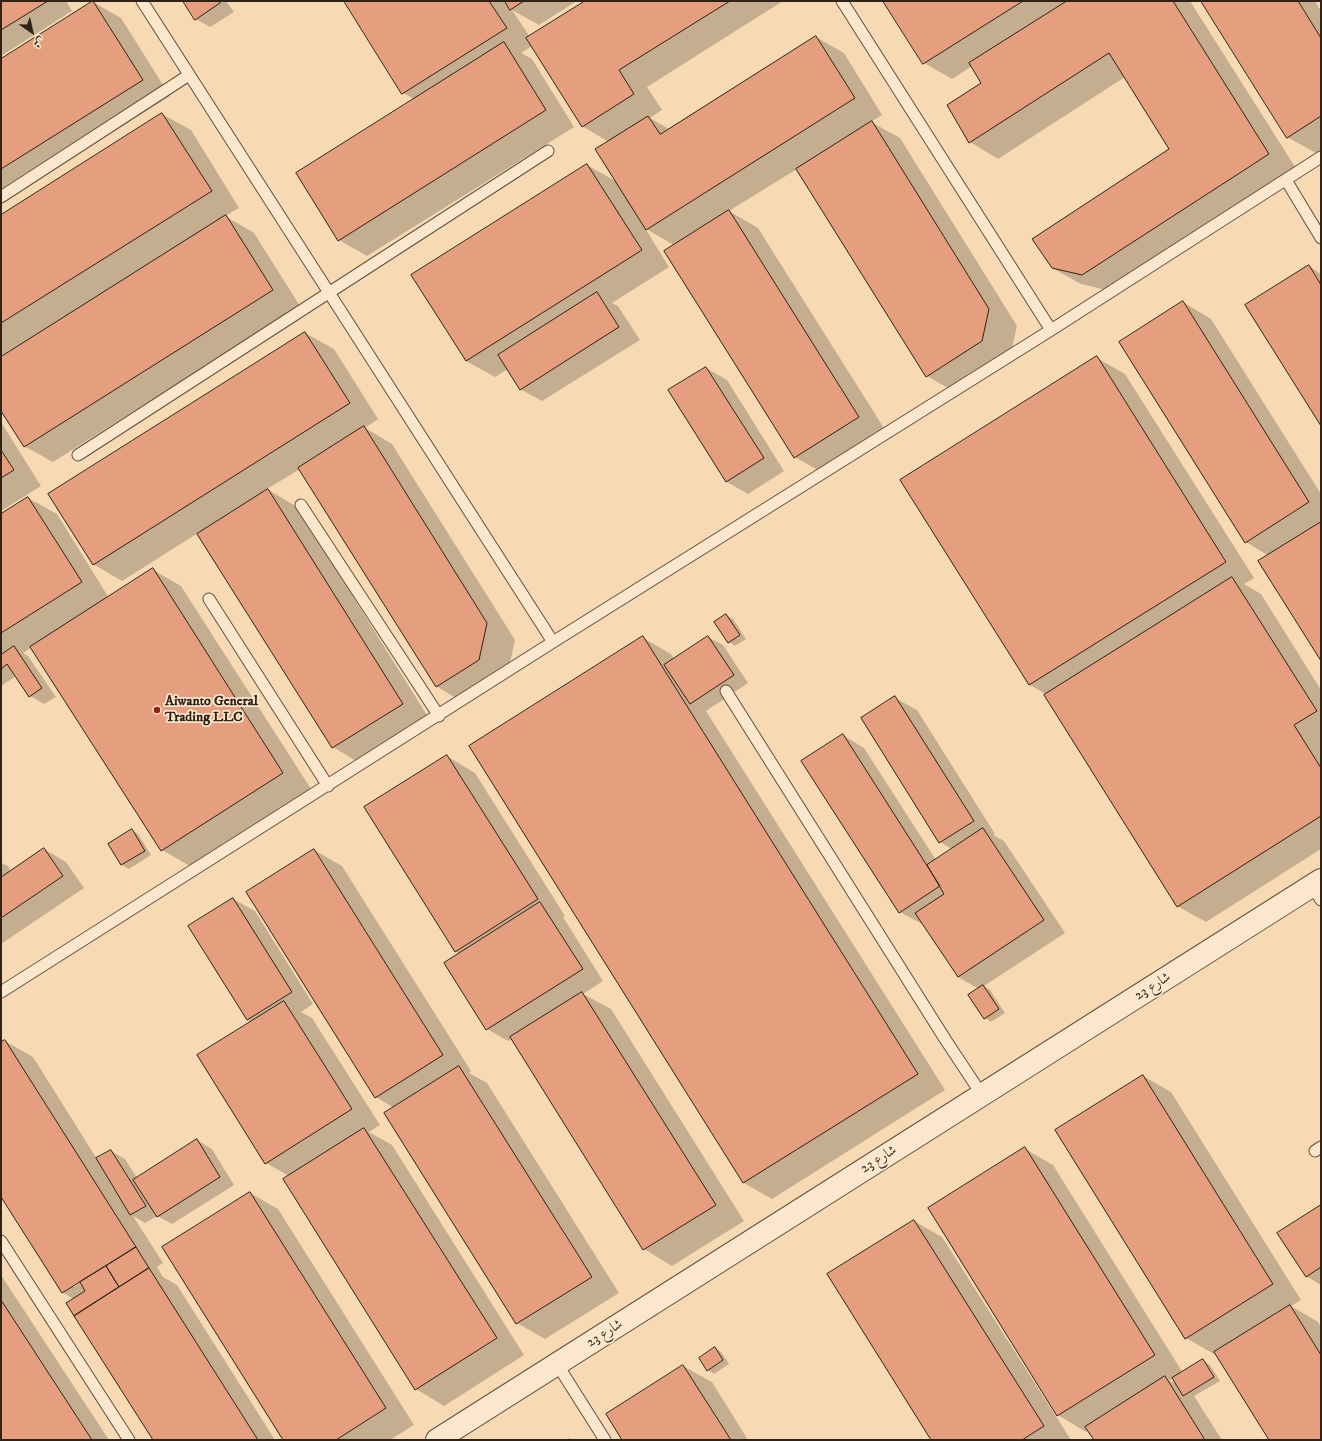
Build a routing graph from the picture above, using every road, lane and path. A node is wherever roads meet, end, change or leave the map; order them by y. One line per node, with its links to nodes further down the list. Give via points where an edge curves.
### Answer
1 (142, 1): 3 (lane)
2 (842, 1): 10 (lane)
3 (189, 75): 7 (lane); 9 (lane)
4 (548, 151): 9 (lane)
5 (1321, 158): 6 (lane)
6 (1286, 180): 8 (lane); 10 (lane)
7 (1, 197)
8 (1321, 238)
9 (329, 293): 11 (lane); 14 (lane)
10 (1051, 330): 14 (lane)
11 (78, 455)
12 (301, 505): 16 (lane)
13 (208, 600): 17 (lane)
14 (553, 642): 16 (lane)
15 (726, 691): 20 (lane)
16 (439, 716): 17 (lane)
17 (328, 786): 19 (lane)
18 (1318, 889): 20 (street, شارع 23)
19 (1, 992)
20 (982, 1095): 22 (street, شارع 23)
21 (1, 1241): 23 (lane)
22 (557, 1364): 24 (street, شارع 23); 25 (lane)
23 (129, 1440)
24 (437, 1440)
25 (605, 1440)

